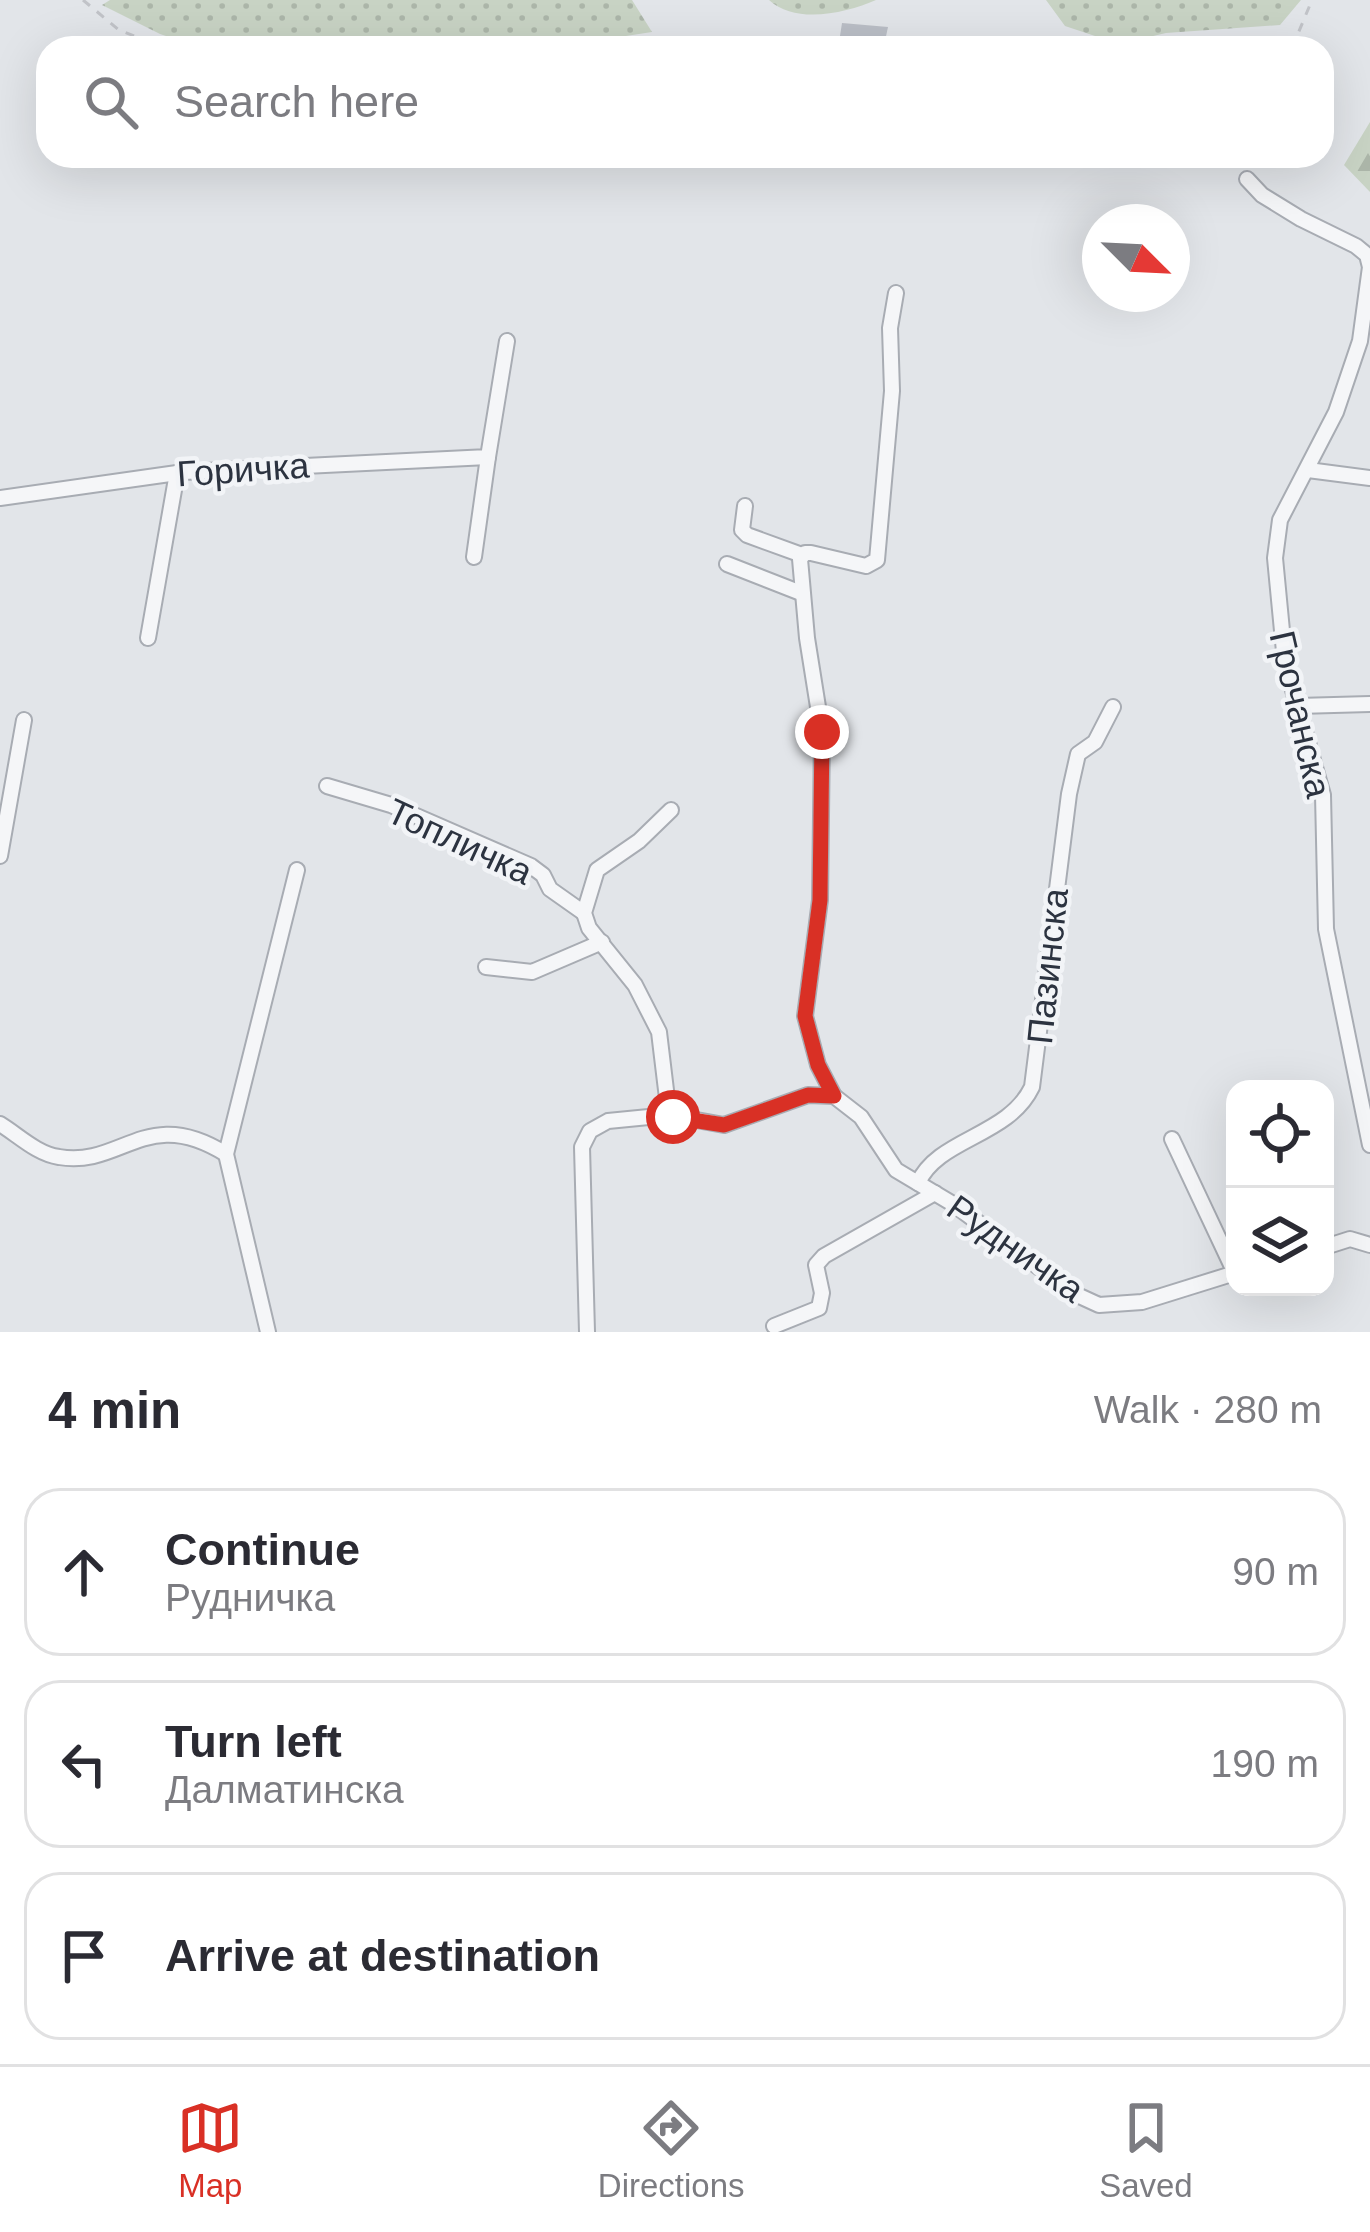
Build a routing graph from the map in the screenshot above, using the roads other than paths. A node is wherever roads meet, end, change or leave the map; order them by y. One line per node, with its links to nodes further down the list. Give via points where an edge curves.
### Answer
1 (1247, 179): 5 (street, Грочанска, via 1356,247 1370,267 1360,341)
2 (896, 293): 10 (street, via 877,560 866,566)
3 (507, 340): 4 (street)
4 (488, 457): 6 (street, Горичка); 11 (street)
5 (1309, 470): 7 (street); 16 (street, Грочанска, via 1280,520 1275,558 1279,624)
6 (178, 472): 8 (street, Горичка); 14 (street)
7 (1370, 478)
8 (0, 498)
9 (745, 506): 10 (street, via 747,535)
10 (802, 555): 13 (street)
11 (474, 557)
12 (727, 564): 13 (street)
13 (801, 593): 26 (street, via 822,732 820,900 805,1016)
14 (148, 638)
15 (1370, 704): 16 (street)
16 (1298, 706): 30 (street, Грочанска, via 1323,795 1326,929)
17 (1113, 707): 32 (street, Пазинска, via 1095,742 1078,754 1069,794 1032,1087 1013,1114 937,1160)
18 (24, 720): 21 (street)
19 (327, 786): 23 (street, Топличка, via 531,866)
20 (671, 810): 23 (street, via 597,870)
21 (0, 856)
22 (297, 870): 31 (street)
23 (584, 913): 24 (street, Топличка)
24 (602, 942): 25 (street, via 532,972); 27 (street, Топличка, via 659,1032)
25 (486, 967)
26 (834, 1096): 27 (street, via 808,1095 724,1125); 32 (street, Рудничка, via 861,1117 896,1170)
27 (669, 1115): 40 (street, via 601,1123 584,1141)
28 (0, 1124): 31 (street, via 62,1158 159,1135 200,1140)
29 (1172, 1139): 36 (street)
30 (1370, 1145)
31 (226, 1154): 39 (street)
32 (918, 1183): 33 (street, Рудничка)
33 (935, 1193): 37 (street, Рудничка, via 1099,1305 1142,1302); 38 (street, Рудничка, via 824,1256 816,1265 819,1307)
34 (1334, 1244): 35 (street)
35 (1370, 1245)
36 (1226, 1254)
37 (1226, 1276)
38 (774, 1326)
39 (268, 1332)
40 (587, 1332)

